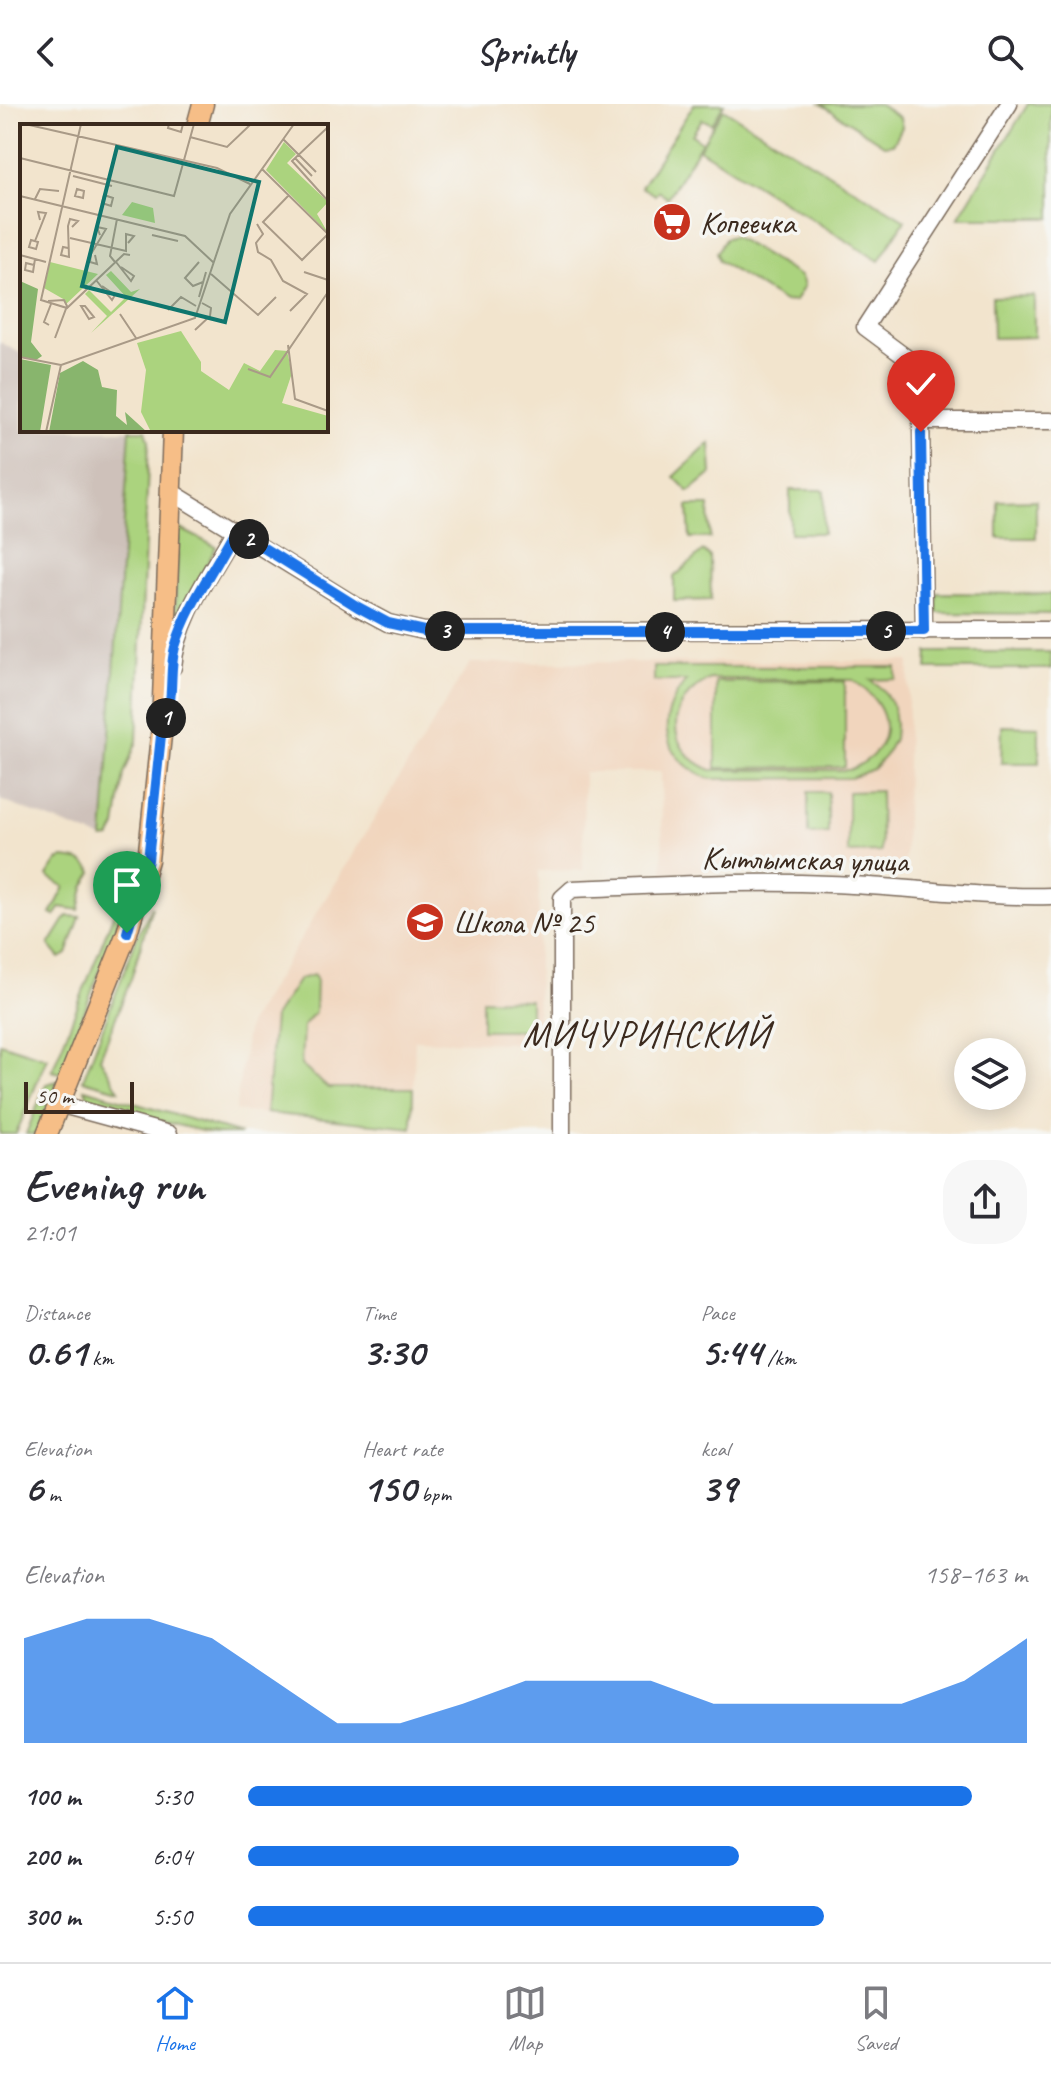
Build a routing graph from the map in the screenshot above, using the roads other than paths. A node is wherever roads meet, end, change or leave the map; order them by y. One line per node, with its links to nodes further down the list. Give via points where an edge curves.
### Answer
1 (203, 104): 3 (main road)
2 (1009, 104): 4 (street, via 865,327 912,362)
3 (198, 124)
4 (921, 421): 5 (street); 10 (street)
5 (1051, 421)
6 (173, 432): 7 (main road)
7 (170, 491): 8 (street); 11 (main road)
8 (235, 530): 10 (street, via 358,607 388,623 424,631); 11 (street, via 179,636 169,715)
9 (1051, 630): 10 (street)
10 (924, 631)
11 (162, 726): 13 (main road, via 145,874)
12 (1051, 896): 16 (street, Кытлымская улица, via 811,883 572,889 562,898)
13 (59, 1104): 14 (main road); 15 (street)
14 (47, 1134)
15 (169, 1134)
16 (562, 1134)

